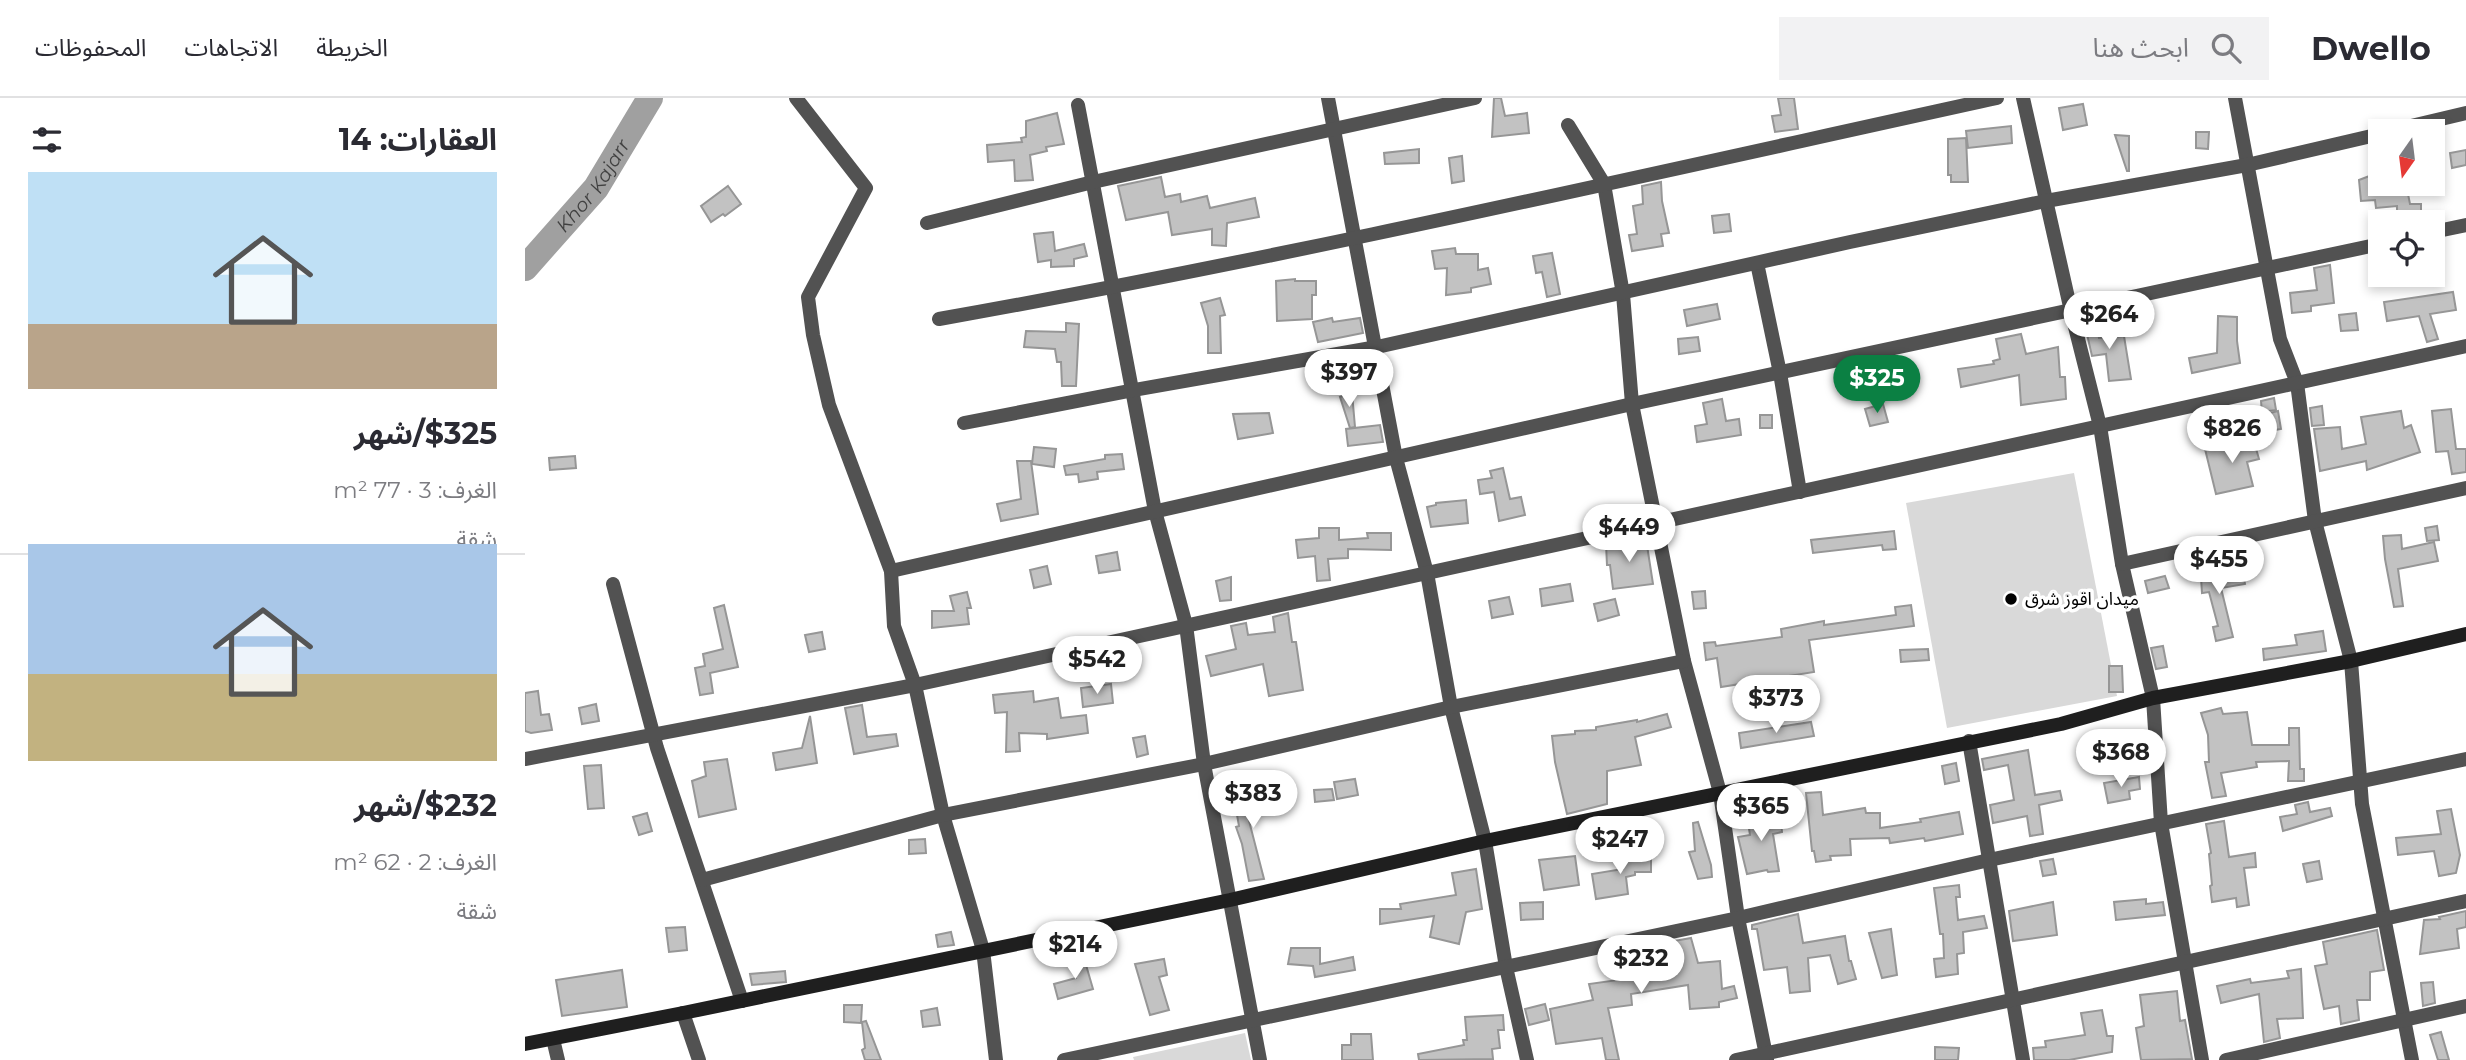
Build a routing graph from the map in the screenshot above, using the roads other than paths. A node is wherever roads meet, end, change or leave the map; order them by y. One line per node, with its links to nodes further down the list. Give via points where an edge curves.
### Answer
1 (796, 98): 43 (street, via 866,188 807,297 829,405)
2 (1328, 98): 11 (street)
3 (1475, 98): 11 (street)
4 (1997, 98): 15 (street)
5 (2024, 98): 16 (street)
6 (2235, 98): 13 (street)
7 (1078, 105): 14 (street)
8 (2466, 113): 9 (street)
9 (2441, 119)
10 (1568, 125): 15 (street)
11 (1334, 128): 14 (street); 20 (street)
12 (2368, 137): 13 (street)
13 (2247, 165): 16 (street); 23 (street)
14 (1093, 182): 17 (street); 24 (street)
15 (1604, 184): 20 (street); 25 (street)
16 (2046, 201): 22 (street); 26 (street)
17 (926, 223)
18 (2466, 225): 19 (street)
19 (2445, 229)
20 (1355, 238): 24 (street); 29 (street)
21 (2368, 247): 23 (street)
22 (1757, 263): 25 (street); 30 (street)
23 (2266, 268): 26 (street); 31 (street, via 2280,339)
24 (1113, 288): 27 (street); 32 (street)
25 (1623, 294): 29 (street); 33 (street)
26 (2071, 310): 30 (street); 35 (street)
27 (939, 320)
28 (2466, 346): 31 (street)
29 (1377, 347): 32 (street); 36 (street)
30 (1780, 373): 33 (street); 38 (street)
31 (2297, 383): 35 (street); 40 (street)
32 (1134, 390): 34 (street); 39 (street)
33 (1632, 404): 36 (street); 41 (street)
34 (964, 423)
35 (2100, 426): 38 (street); 42 (street)
36 (1396, 458): 39 (street); 44 (street)
37 (2466, 488): 40 (street)
38 (1800, 492): 41 (street)
39 (1155, 511): 43 (street); 46 (street)
40 (2315, 521): 42 (street); 49 (street)
41 (1657, 523): 44 (street); 48 (street)
42 (2122, 564): 51 (street)
43 (891, 571): 50 (street, via 894,626)
44 (1427, 573): 46 (street); 52 (street)
45 (613, 584): 53 (street)
46 (1186, 625): 50 (street); 57 (street)
47 (2466, 634): 49 (street)
48 (1684, 661): 52 (street); 59 (street)
49 (2351, 661): 51 (street); 58 (street)
50 (915, 685): 53 (street); 60 (street)
51 (2153, 698): 54 (street, via 2061,724); 61 (street)
52 (1451, 707): 57 (street); 62 (street)
53 (653, 733): 55 (street); 64 (street)
54 (1969, 741): 59 (street); 63 (street)
55 (525, 759)
56 (2466, 759): 58 (street)
57 (1204, 764): 60 (street); 65 (street)
58 (2359, 783): 61 (street); 68 (street)
59 (1720, 793): 62 (street); 67 (street)
60 (943, 815): 64 (street); 69 (street)
61 (2161, 823): 63 (street); 70 (street)
62 (1485, 841): 65 (street); 71 (street)
63 (1989, 860): 67 (street); 72 (street)
64 (702, 880): 73 (street)
65 (1230, 900): 69 (street); 76 (street)
66 (2466, 901): 68 (street)
67 (1738, 918): 71 (street); 81 (street)
68 (2385, 918): 70 (street); 77 (street)
69 (983, 950): 73 (street); 84 (street)
70 (2185, 961): 72 (street); 90 (street)
71 (1506, 967): 76 (street); 87 (street)
72 (2012, 999): 81 (street); 89 (street)
73 (742, 1001): 75 (street)
74 (2466, 1006): 77 (street)
75 (683, 1013): 78 (street); 83 (street)
76 (1252, 1020): 80 (street); 86 (street)
77 (2404, 1020): 91 (street); 92 (street)
78 (554, 1039): 79 (street); 82 (street)
79 (525, 1044)
80 (1120, 1054): 85 (street)
81 (1767, 1057): 88 (street)
82 (558, 1060)
83 (699, 1060)
84 (996, 1060)
85 (1064, 1060)
86 (1260, 1060)
87 (1527, 1060)
88 (1736, 1060)
89 (2023, 1060)
90 (2202, 1060)
91 (2226, 1060)
92 (2412, 1060)

